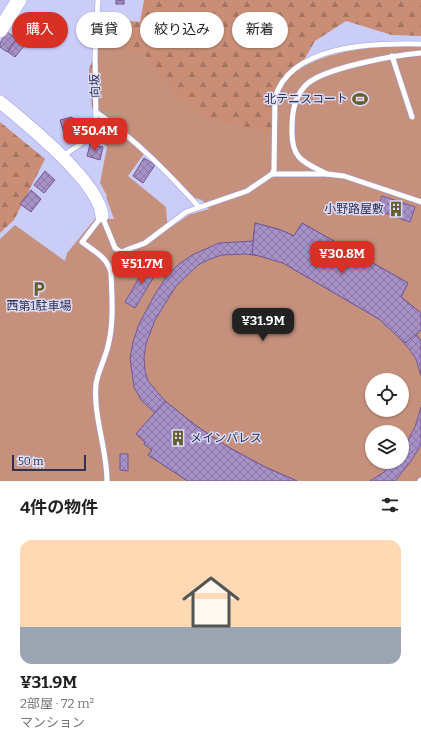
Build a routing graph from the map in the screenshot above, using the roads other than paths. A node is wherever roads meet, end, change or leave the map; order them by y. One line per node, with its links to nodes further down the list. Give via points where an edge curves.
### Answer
1 (98, 0): 8 (lane, 向坂)
2 (12, 8): 3 (main road)
3 (0, 30)
4 (421, 44): 11 (lane, via 382,44 340,50 318,56 296,67 278,87 275,98 276,165)
5 (421, 53): 6 (lane)
6 (392, 56): 9 (lane); 12 (lane, via 315,79 306,85 297,98 294,106 292,144 302,162)
7 (0, 102): 10 (street)
8 (96, 112): 10 (lane, 向坂, via 96,126 92,133 79,146); 14 (lane, via 114,124 144,151)
9 (412, 117)
10 (62, 156): 15 (street, via 81,178 100,208)
11 (272, 174): 12 (lane); 14 (lane, via 247,191)
12 (327, 174): 13 (lane, via 344,176)
13 (421, 202)
14 (199, 207): 15 (lane, via 172,221 145,243 121,252 115,248)
15 (102, 216): 16 (lane, via 82,242 105,259 111,273 112,322 108,346 96,384 96,402 107,464)
16 (107, 481)

